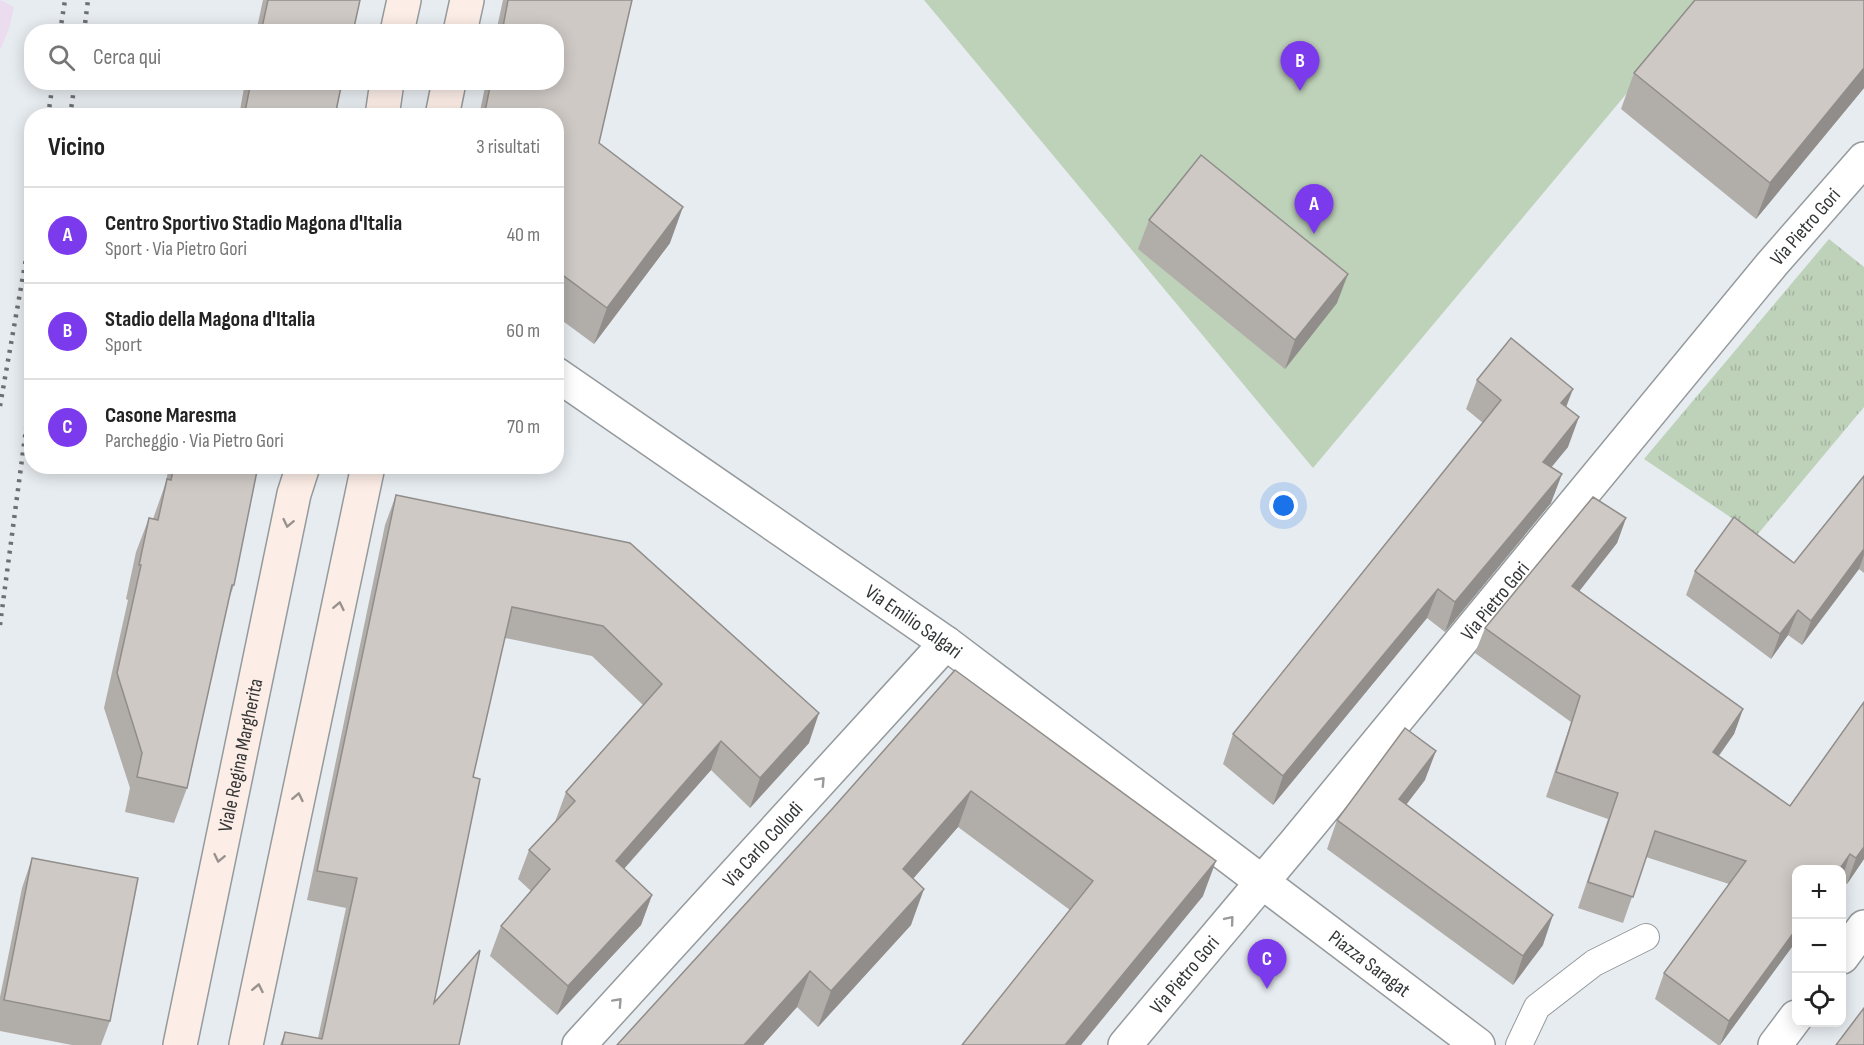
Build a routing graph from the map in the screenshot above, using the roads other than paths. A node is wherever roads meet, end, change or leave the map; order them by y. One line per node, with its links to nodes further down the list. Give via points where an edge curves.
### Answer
1 (404, 0): 3 (street)
2 (467, 0): 4 (street)
3 (400, 24)
4 (462, 24)
5 (386, 90): 7 (street)
6 (447, 90): 8 (street)
7 (383, 108)
8 (444, 108)
9 (1864, 159): 14 (street, Via Pietro Gori, via 1780,255)
10 (564, 380): 13 (street, Via Emilio Salgari)
11 (300, 474): 19 (street, Viale Regina Margherita, one-way to 19)
12 (366, 474): 20 (street, one-way to 12)
13 (946, 643): 14 (street, Via Emilio Salgari); 21 (street, Via Carlo Collodi, one-way to 13)
14 (1262, 882): 22 (street, Via Pietro Gori, one-way to 14); 23 (street, Piazza Saragat)
15 (1864, 927): 17 (street)
16 (1646, 937): 24 (lane, via 1594,963 1537,1007)
17 (1846, 952)
18 (1792, 1023): 25 (street)
19 (180, 1045)
20 (246, 1045)
21 (579, 1045)
22 (1125, 1045)
23 (1478, 1045)
24 (1519, 1045)
25 (1775, 1045)

